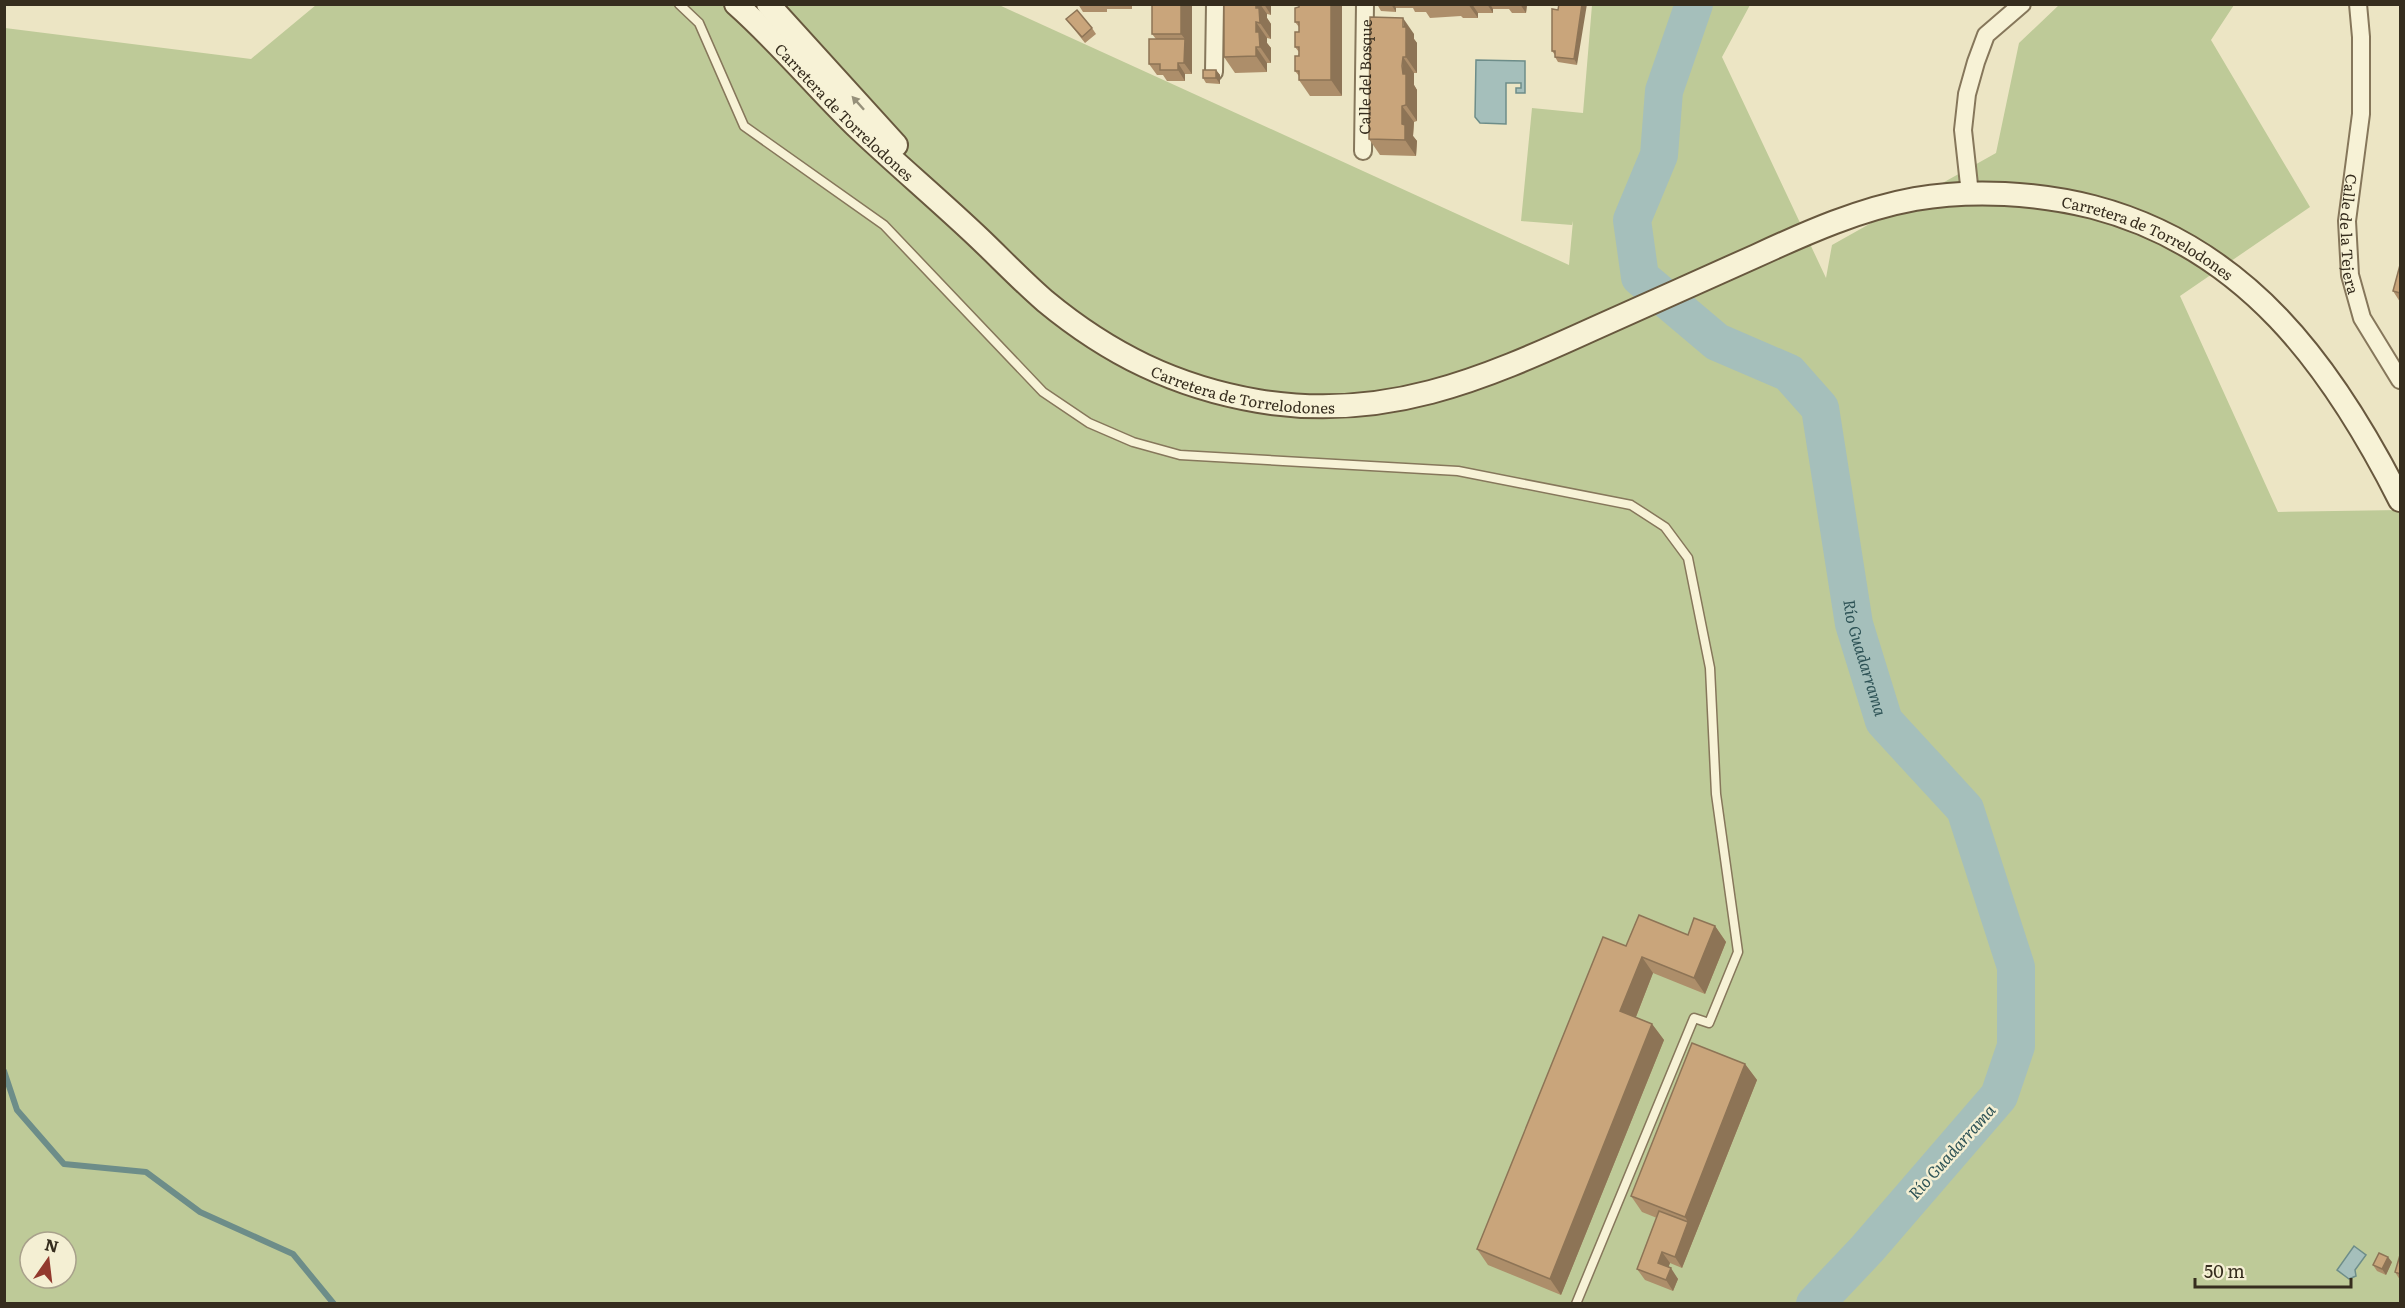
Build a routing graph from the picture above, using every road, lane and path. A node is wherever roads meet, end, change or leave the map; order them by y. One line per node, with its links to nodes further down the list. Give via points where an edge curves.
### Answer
1 (680, 4): 14 (lane, via 699,23 744,126 884,225 1042,392 1089,423 1133,442 1180,455 1458,471 1632,505 1665,527 1688,558 1710,668 1716,794 1738,952 1709,1023 1694,1018)
2 (1215, 4): 8 (street)
3 (1365, 4): 9 (street, Calle del Bosque)
4 (2022, 4): 10 (street, via 1986,34 1976,62 1963,130)
5 (2358, 4): 12 (street, Calle de la Tejera, via 2361,114 2347,221 2350,275 2362,318)
6 (739, 6): 11 (main road, Carretera de Torrelodones, via 855,125)
7 (771, 7): 11 (main road, Carretera de Torrelodones, one-way to 7)
8 (1214, 72)
9 (1363, 151)
10 (1970, 194): 11 (main road, Carretera de Torrelodones, via 1918,198 1868,210 1788,241 1541,353 1448,388 1379,404 1303,406 1257,401 1177,381 1139,365 1064,316); 13 (main road, Carretera de Torrelodones, via 2037,196 2110,212 2171,237 2217,265 2276,313 2317,362)
11 (981, 240)
12 (2400, 380)
13 (2400, 500)
14 (1576, 1304)

